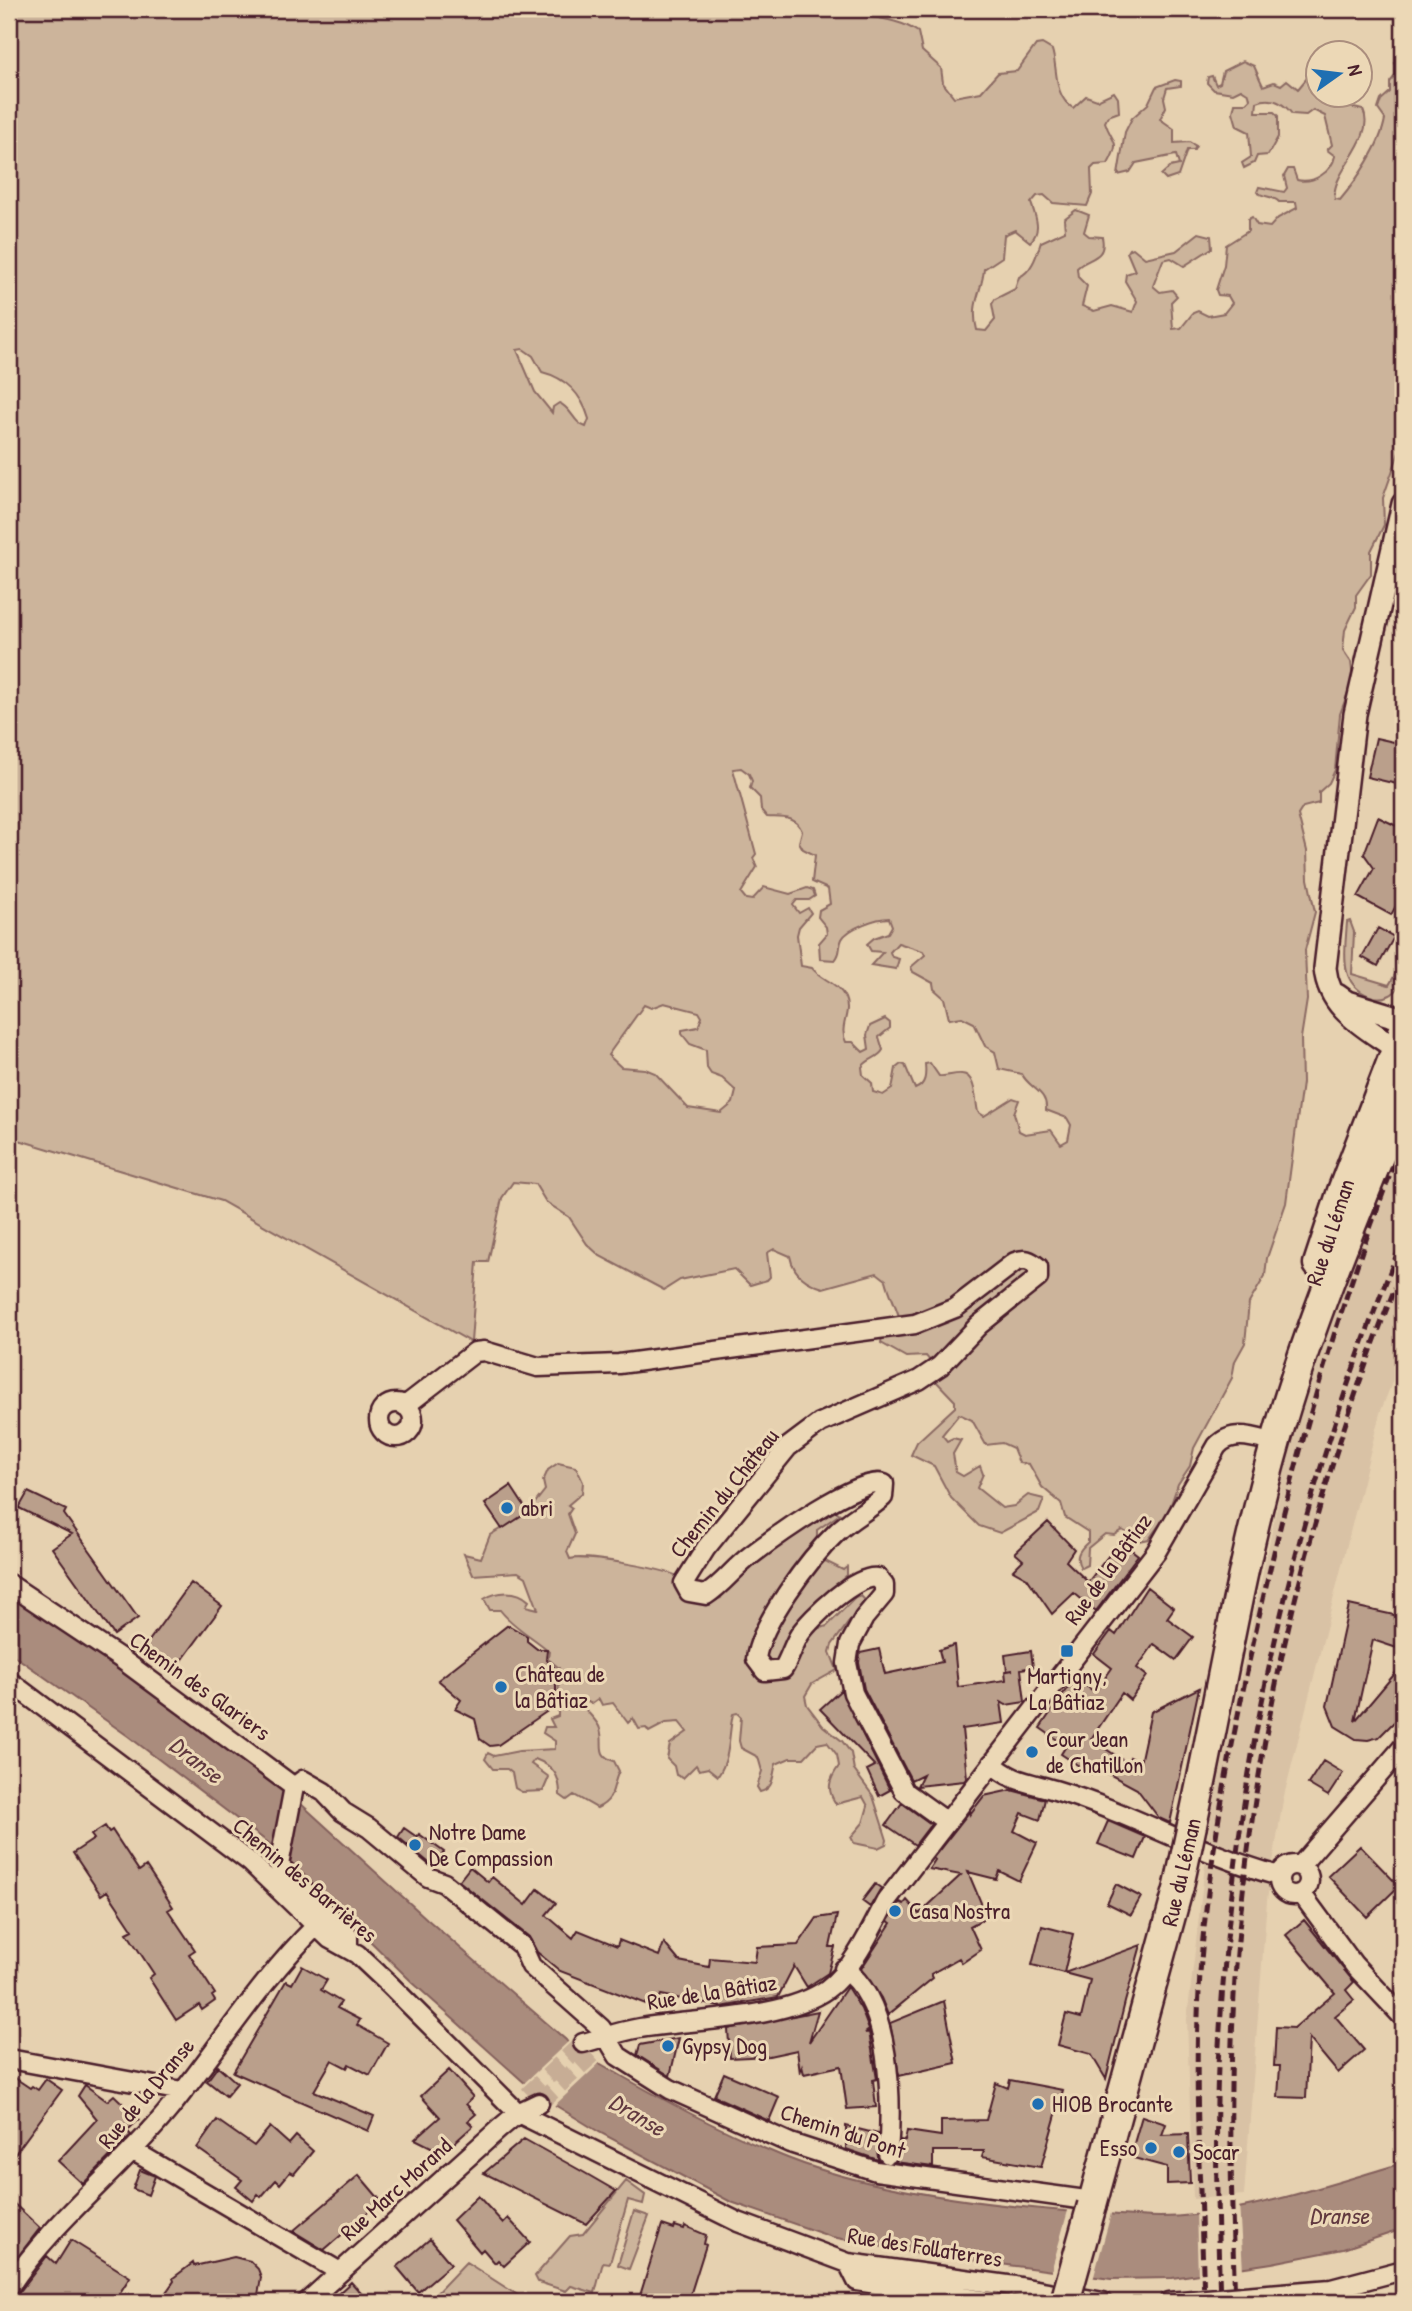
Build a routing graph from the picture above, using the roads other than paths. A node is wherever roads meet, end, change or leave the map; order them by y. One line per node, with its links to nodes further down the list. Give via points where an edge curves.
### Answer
1 (1403, 504): 2 (street, via 1355,714)
2 (1327, 957): 3 (street, via 1330,983 1341,999); 4 (street, via 1327,983 1336,1003)
3 (1403, 1020)
4 (1401, 1045): 7 (main road, Rue du Léman, via 1319,1261 1297,1336)
5 (1403, 1097): 7 (main road, Rue du Léman, via 1317,1319)
6 (405, 1406): 13 (street, Chemin du Château, via 475,1352 538,1367 619,1364 915,1324 955,1308 1015,1262 1023,1259 1038,1267 1038,1278 979,1325 940,1366 919,1380 820,1423 788,1447 706,1548 684,1583 689,1592 706,1595 748,1557 818,1510 861,1486 884,1484 883,1497 835,1533 811,1561 764,1635 756,1659 765,1671 783,1669 801,1634 818,1615 858,1582 878,1578 884,1594 857,1629 847,1655 853,1693 904,1791)
7 (1276, 1440): 11 (street, Rue de la Bâtiaz, via 1238,1435 1217,1446 1156,1552); 29 (main road, Rue du Léman, bridge, via 1178,1886)
8 (9, 1584): 12 (street, Chemin des Glariers, via 120,1658)
9 (9, 1681): 17 (street, Chemin des Barrières, via 250,1862)
10 (1403, 1747): 14 (street)
11 (992, 1763): 13 (street, Rue de la Bâtiaz); 15 (street, via 1010,1777 1118,1811 1225,1858)
12 (294, 1787): 18 (street, via 279,1865 348,1935); 21 (street, Chemin du Pont, via 299,1781 324,1792 392,1850 428,1877 444,1883 522,1946 531,1966)
13 (947, 1822): 19 (street, Rue de la Bâtiaz, via 886,1901)
14 (1300, 1866): 15 (street, via 1286,1866); 16 (street, via 1309,1879)
15 (1279, 1876): 16 (street, via 1286,1893)
16 (1301, 1893): 20 (street, via 1354,1965)
17 (316, 1926): 18 (street, Chemin des Barrières); 24 (street, Rue de la Dranse, via 280,1961)
18 (348, 1948): 26 (street, Chemin des Barrières)
19 (844, 1969): 21 (street, Rue de la Bâtiaz, via 829,1988 797,2003 754,2014); 28 (street, via 858,1979 887,2054 891,2094)
20 (1403, 2017)
21 (606, 2036): 22 (street); 29 (street, Chemin du Pont, via 626,2063 670,2089 810,2150 876,2172)
22 (589, 2047)
23 (9, 2059): 24 (street)
24 (182, 2091): 27 (street, Rue de la Dranse)
25 (534, 2099): 26 (street, Rue Marc Morand)
26 (518, 2113): 30 (street, Rue des Follaterres, via 738,2222); 32 (street, Rue Marc Morand)
27 (132, 2150): 32 (street); 33 (street, Rue de la Dranse, via 44,2242)
28 (888, 2154)
29 (1093, 2203): 37 (main road, Rue du Léman, bridge)
30 (848, 2263): 34 (street, via 857,2281); 38 (street, Rue des Follaterres)
31 (1403, 2270): 39 (street, via 1331,2289)
32 (340, 2272): 35 (street, Rue Marc Morand)
33 (9, 2287)
34 (923, 2297): 36 (street)
35 (307, 2302)
36 (994, 2302)
37 (1065, 2302)
38 (1103, 2302)
39 (1169, 2302)

